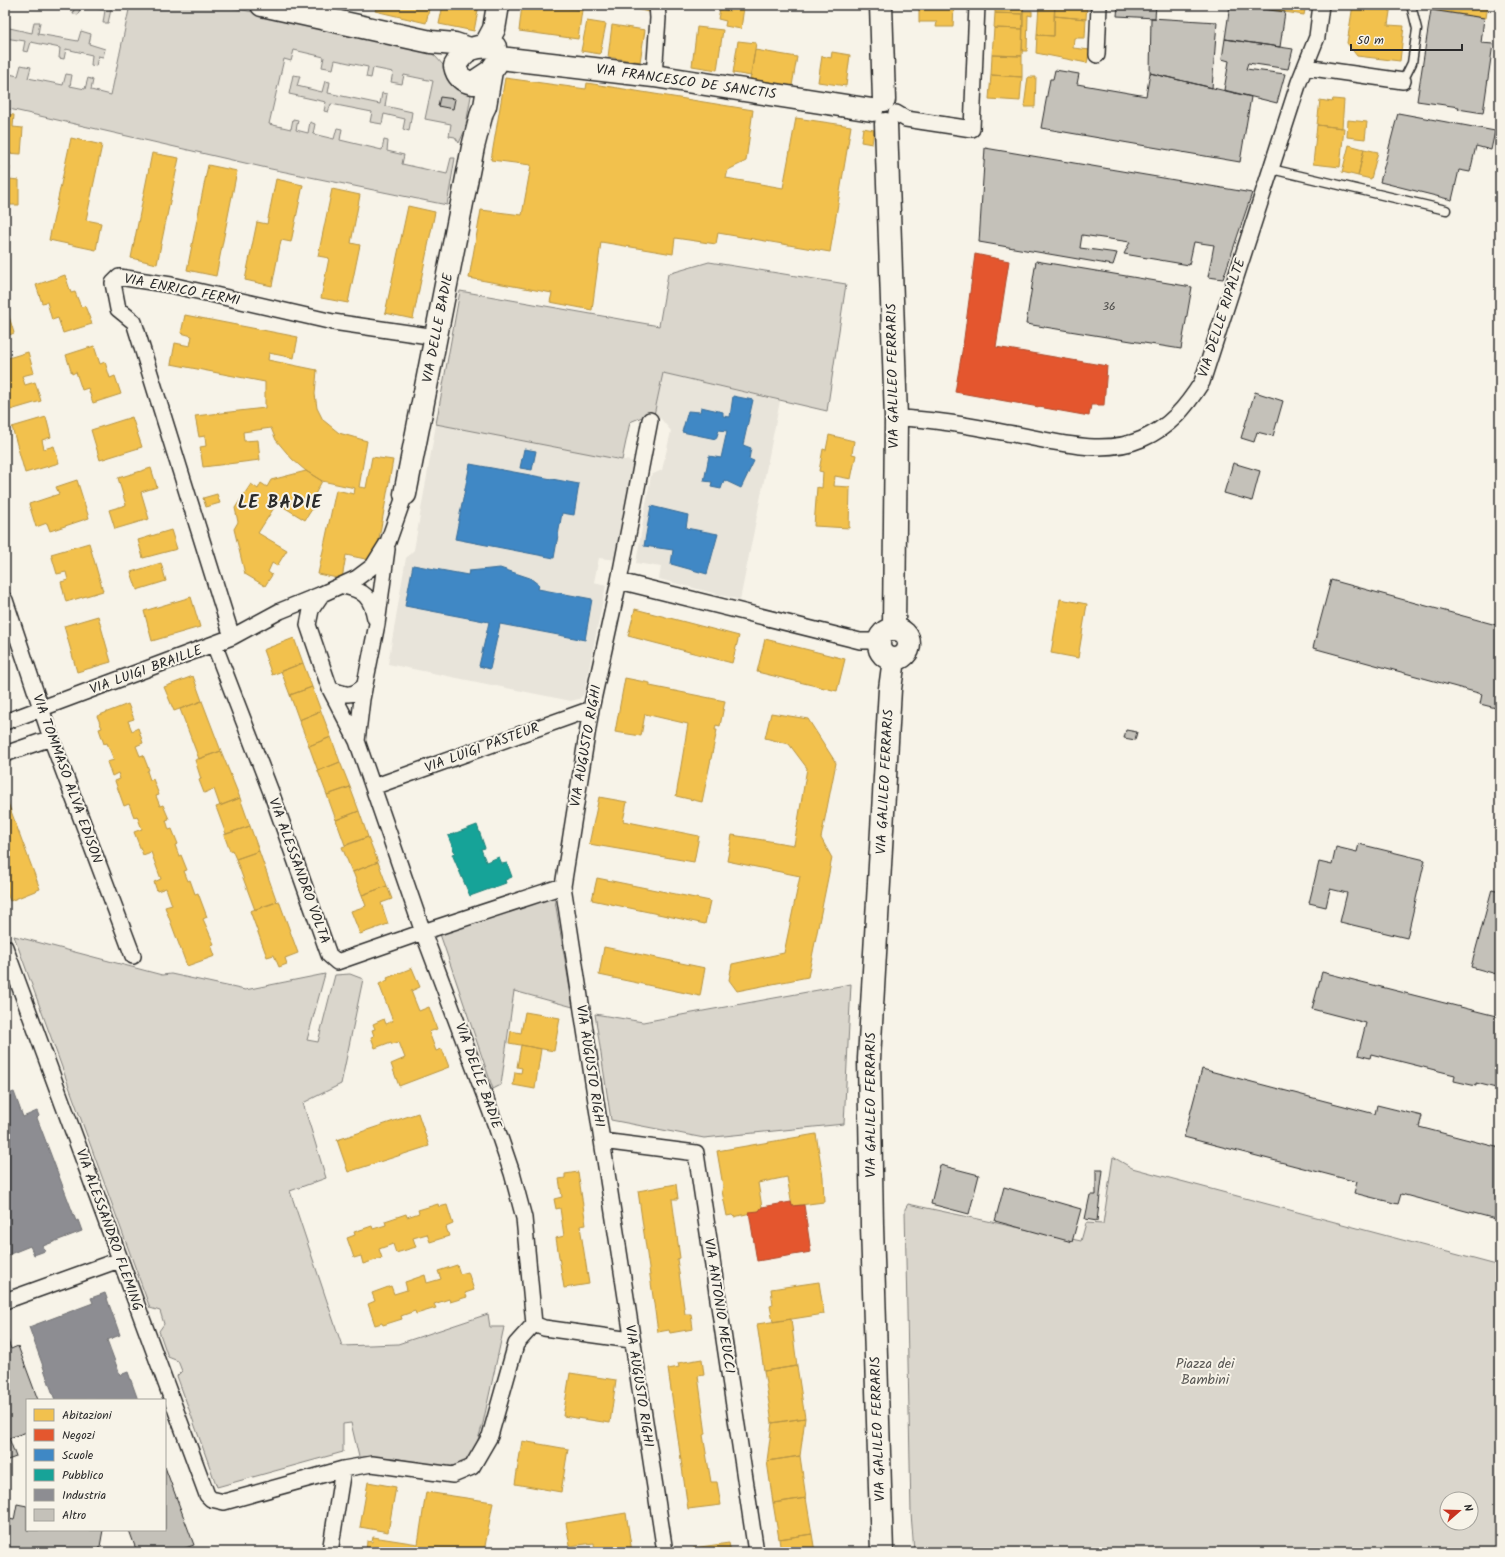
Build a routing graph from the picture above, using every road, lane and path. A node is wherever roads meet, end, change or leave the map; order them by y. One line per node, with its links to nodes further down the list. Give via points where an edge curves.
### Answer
1 (262, 5): 9 (street, VIA FRANCESCO DE SANCTIS)
2 (498, 5): 10 (street, VIA DELLE BADIE)
3 (657, 5): 13 (street)
4 (881, 5): 15 (street, VIA GALILEO FERRARIS)
5 (977, 5): 15 (street, via 972,129 906,119)
6 (1099, 5): 11 (street)
7 (1322, 5): 12 (street, VIA DELLE RIPALTE, via 1317,37)
8 (1411, 5): 14 (lane, via 1417,29 1412,63)
9 (431, 42): 10 (street, VIA FRANCESCO DE SANCTIS, via 455,44); 10 (street, via 455,66 462,79)
10 (487, 55): 13 (street, VIA FRANCESCO DE SANCTIS); 18 (street, VIA DELLE BADIE, via 485,106 473,147)
11 (1097, 55)
12 (1305, 67): 14 (street); 16 (street, VIA DELLE RIPALTE)
13 (654, 76): 15 (street, VIA FRANCESCO DE SANCTIS)
14 (1403, 81)
15 (885, 112): 19 (street, VIA GALILEO FERRARIS)
16 (1271, 169): 17 (lane); 19 (street, VIA DELLE RIPALTE, via 1202,382 1186,406 1166,425 1141,440 1114,446 1090,446 934,421)
17 (1446, 210)
18 (436, 337): 21 (street, VIA DELLE BADIE); 31 (street, VIA ENRICO FERMI, via 333,322 164,284 118,277 113,283 118,309 134,322)
19 (896, 418): 30 (street, VIA GALILEO FERRARIS)
20 (650, 420): 23 (street, VIA AUGUSTO RIGHI)
21 (405, 494): 22 (street, VIA DELLE BADIE)
22 (388, 542): 24 (street, VIA DELLE BADIE, via 374,566); 28 (street, VIA DELLE BADIE)
23 (619, 581): 30 (street, via 860,641); 36 (street, VIA AUGUSTO RIGHI)
24 (343, 586): 25 (street, VIA DELLE BADIE); 28 (street, VIA DELLE BADIE, via 355,588 365,594 371,602)
25 (322, 594): 27 (street, VIA LUIGI BRAILLE); 29 (street, via 311,610)
26 (5, 600): 35 (street, VIA TOMMASO ALVA EDISON)
27 (283, 610): 29 (street, via 295,610); 31 (street, VIA LUIGI BRAILLE)
28 (377, 624): 33 (street, VIA DELLE BADIE)
29 (308, 625): 34 (street, VIA DELLE BADIE)
30 (886, 635): 55 (street, VIA GALILEO FERRARIS, via 904,633 909,645 905,654 894,659 890,689 869,1059)
31 (232, 637): 32 (street, VIA LUIGI BRAILLE)
32 (214, 644): 35 (street, VIA LUIGI BRAILLE); 43 (street, VIA ALESSANDRO VOLTA, via 271,792 329,955 337,962)
33 (365, 685): 34 (street, via 354,694 346,696); 39 (street, VIA DELLE BADIE)
34 (330, 689): 39 (street, VIA DELLE BADIE)
35 (41, 709): 37 (street, VIA LUIGI BRAILLE); 38 (street, VIA TOMMASO ALVA EDISON)
36 (591, 709): 41 (street, VIA LUIGI PASTEUR); 42 (street, VIA AUGUSTO RIGHI)
37 (5, 722)
38 (51, 738): 40 (street); 45 (street, VIA TOMMASO ALVA EDISON)
39 (358, 741): 41 (street, VIA DELLE BADIE)
40 (5, 754)
41 (373, 787): 43 (street, VIA DELLE BADIE)
42 (563, 886): 43 (street, VIA ALESSANDRO VOLTA); 46 (street, VIA AUGUSTO RIGHI)
43 (423, 932): 49 (street, VIA DELLE BADIE, via 512,1173 524,1218)
44 (5, 947): 47 (street, VIA ALESSANDRO FLEMING)
45 (133, 956)
46 (602, 1141): 50 (street, VIA AUGUSTO RIGHI); 54 (street, VIA ANTONIO MEUCCI, via 696,1153)
47 (119, 1260): 48 (street); 51 (street, VIA ALESSANDRO FLEMING, via 207,1495 218,1502 224,1502)
48 (5, 1302)
49 (534, 1324): 50 (street, via 544,1328); 51 (street, via 516,1344 490,1436 472,1467 453,1475 372,1464)
50 (631, 1340): 52 (street, VIA AUGUSTO RIGHI)
51 (343, 1469): 53 (street)
52 (664, 1548)
53 (330, 1552)
54 (756, 1552)
55 (882, 1552)

